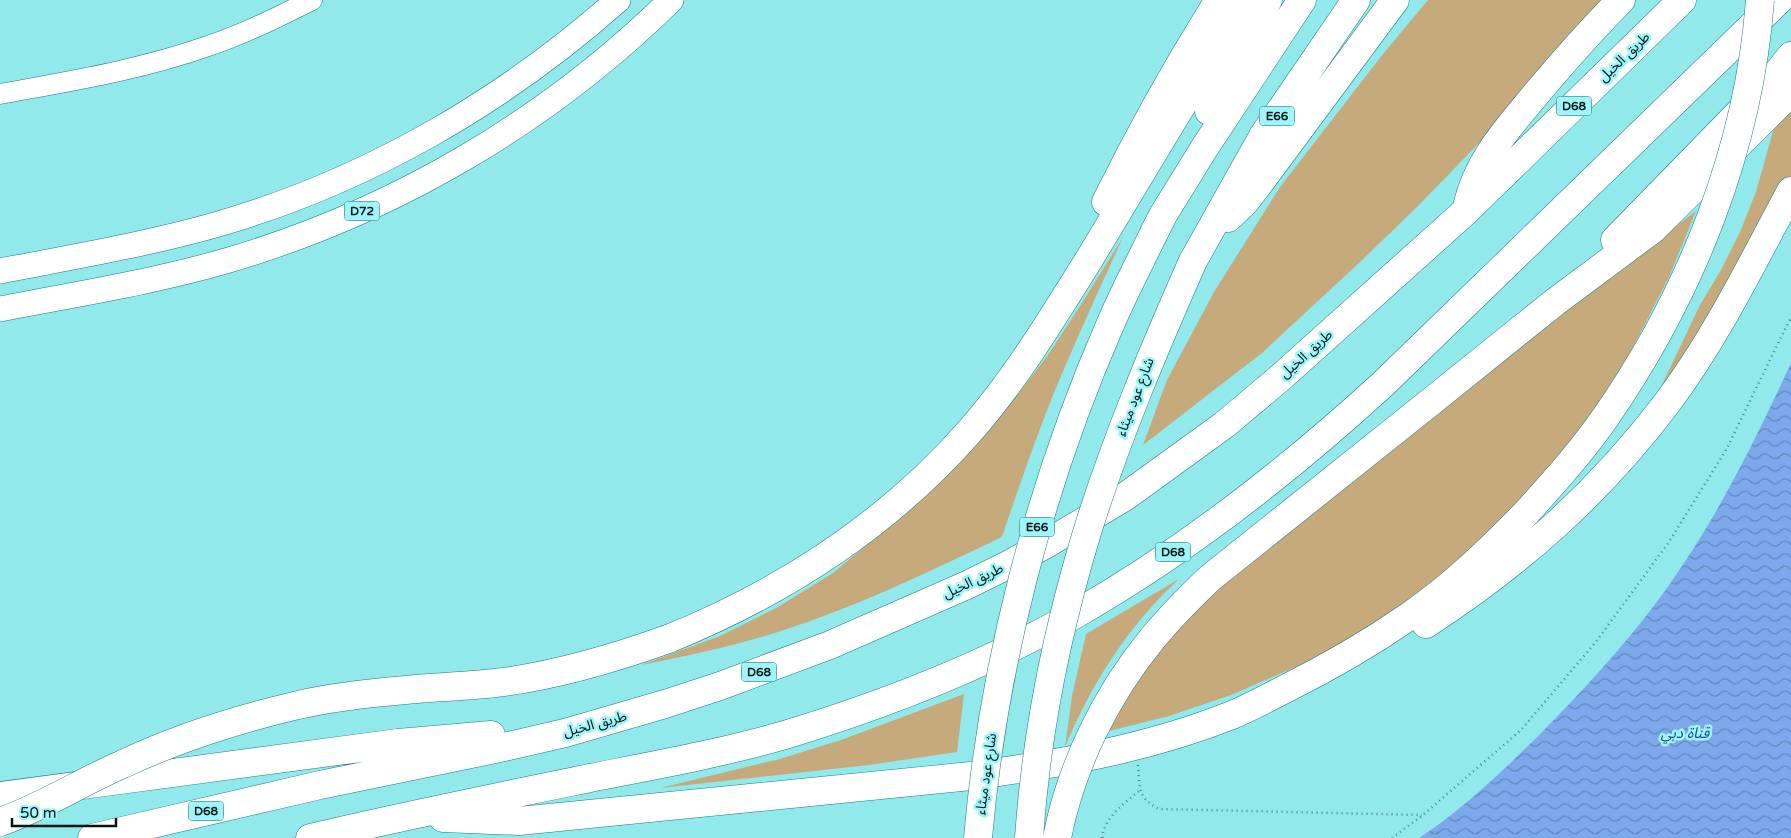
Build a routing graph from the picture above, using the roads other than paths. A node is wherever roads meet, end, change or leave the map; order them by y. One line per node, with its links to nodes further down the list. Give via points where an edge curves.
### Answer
1 (312, 0): 16 (lane, via 238,35 176,57)
2 (618, 0): 21 (main road, via 555,53 488,100 418,142 328,185 256,212 176,236)
3 (671, 0): 24 (main road, D72, via 589,73 518,126 439,172 357,213 272,246 185,272)
4 (1219, 0): 22 (highway, via 1127,158 1078,260)
5 (1248, 0): 22 (highway)
6 (1268, 0): 19 (highway, via 1214,101)
7 (1302, 0): 19 (highway, شارع عود ميثاء / E66, via 1231,105)
8 (1356, 0): 20 (highway, شارع عود ميثاء / E66, via 1263,136)
9 (1396, 0): 20 (highway, via 1243,204)
10 (1621, 0): 18 (highway, via 1568,57 1493,148 1473,184)
11 (1682, 0): 18 (highway, طريق الخيل / D68)
12 (1760, 0): 25 (highway, bridge, via 1750,78 1718,197 1670,311 1606,416 1527,512 1484,556 1450,584 1364,646)
13 (1779, 0): 28 (highway, D68, via 1384,384 1324,438 1204,531 1072,616 932,683 860,711 786,734 711,754)
14 (1791, 56): 23 (highway)
15 (1791, 92): 23 (highway, via 1653,229)
16 (0, 94)
17 (1791, 191): 25 (highway, via 1723,315 1668,402 1597,485 1550,531 1463,600 1380,651 1276,705)
18 (1466, 211): 26 (highway, طريق الخيل / D68, via 1224,426 1126,496 1048,543 967,585 830,645 665,704)
19 (1158, 224): 32 (highway, شارع عود ميثاء / E66, bridge, via 1107,333 1073,418 1041,514 1015,612 995,710)
20 (1206, 236): 33 (highway, شارع عود ميثاء / E66, bridge, via 1154,349 1122,429 1088,530 1063,624 1044,719)
21 (0, 271)
22 (1068, 294): 29 (highway, bridge, via 986,411 944,459 890,509 831,554 736,610 668,639 598,662 533,677 333,698 261,714 155,749)
23 (1555, 302): 34 (highway, bridge, via 1210,578 1179,607 1151,639 1104,710 1071,788)
24 (0, 309)
25 (1234, 714): 28 (highway, via 1138,745 1073,760 971,776 519,821)
26 (565, 733): 27 (highway, via 481,735 406,742); 30 (highway, طريق الخيل / D68, via 301,789)
27 (0, 796)
28 (404, 816): 31 (highway, D68)
29 (0, 822)
30 (92, 838)
31 (310, 838)
32 (978, 838)
33 (1029, 838)
34 (1058, 838)

